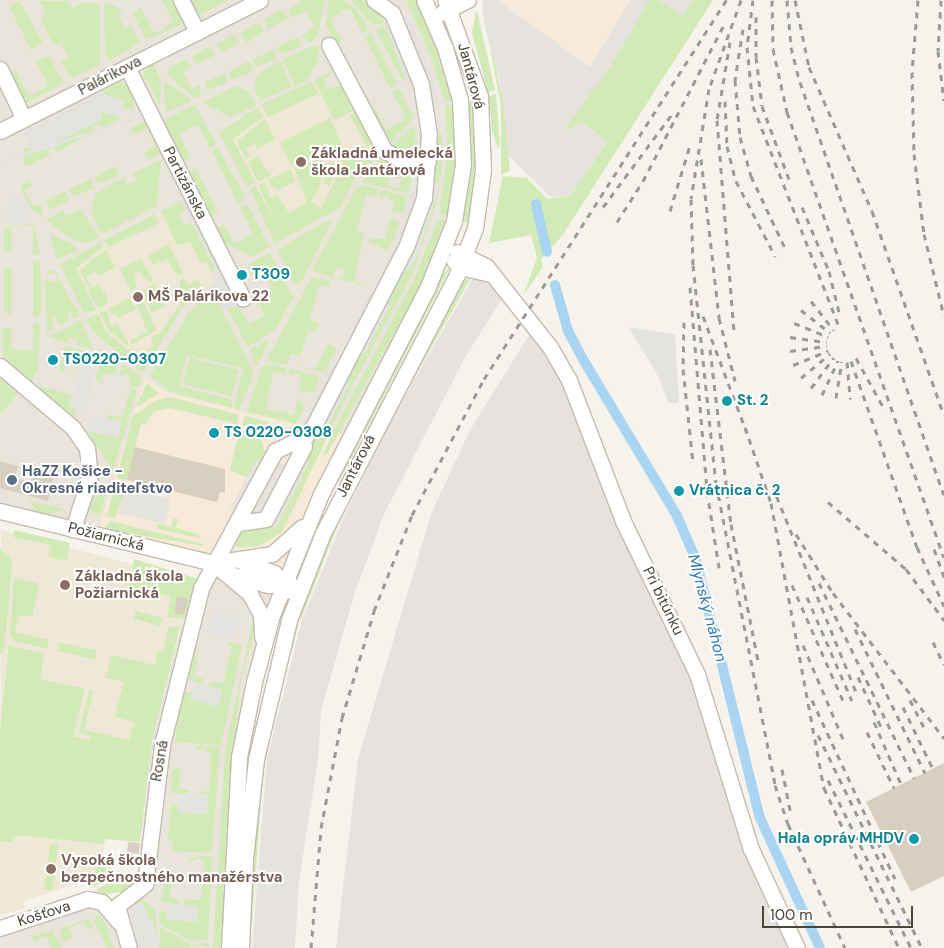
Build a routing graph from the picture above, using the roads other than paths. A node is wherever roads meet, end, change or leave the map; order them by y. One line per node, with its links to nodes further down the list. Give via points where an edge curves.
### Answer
1 (181, 0): 8 (street)
2 (260, 0): 8 (street, Palárikova)
3 (374, 0): 14 (street, via 392,13 421,84 428,118)
4 (424, 0): 7 (street, Jantárová)
5 (468, 0): 6 (street)
6 (448, 5): 7 (street); 16 (street, Jantárová, via 472,67 483,124 480,197)
7 (432, 17): 15 (street, Jantárová, via 452,70 462,125 460,191)
8 (197, 32): 10 (street, Palárikova)
9 (329, 45): 14 (street, via 385,151 401,159)
10 (127, 67): 12 (street, Palárikova); 19 (street, Partizánska)
11 (0, 69): 12 (street)
12 (24, 120): 13 (street, Palárikova)
13 (0, 132)
14 (428, 162): 21 (street, via 424,198 406,247 314,426)
15 (444, 250): 16 (street); 17 (street); 23 (street, Jantárová)
16 (466, 253): 17 (street, Jantárová); 18 (street, Pri bitúnku)
17 (460, 267): 18 (street); 28 (street, Jantárová, via 339,499)
18 (491, 274): 39 (street, Pri bitúnku, via 550,347 570,380 623,521 697,674 751,849)
19 (243, 299)
20 (0, 366): 25 (street, via 73,428 87,448 91,470)
21 (301, 439): 24 (street, Rosná, via 286,442 275,451); 24 (street, via 304,446 266,519)
22 (0, 511): 25 (street, Požiarnická)
23 (309, 519): 27 (street, Požiarnická, via 272,554); 29 (street, Jantárová)
24 (238, 523): 26 (street, Rosná)
25 (73, 528): 26 (street, Požiarnická)
26 (213, 563): 27 (street, Požiarnická); 32 (street, Rosná, via 201,588 162,745 146,877)
27 (230, 567): 29 (street, via 263,584); 31 (street, via 259,610)
28 (305, 575): 29 (street); 30 (street, Jantárová)
29 (284, 584): 30 (street, via 290,600); 31 (street, Jantárová)
30 (289, 620): 38 (street, Jantárová, via 256,759 245,859)
31 (262, 650): 37 (street, Jantárová, via 239,757)
32 (138, 891): 33 (street, Košťova); 34 (street, Rosná, via 118,903)
33 (92, 899): 34 (street, via 109,908); 35 (street, Košťova)
34 (121, 925): 36 (street, Rosná)
35 (0, 928)
36 (129, 948)
37 (229, 948)
38 (241, 948)
39 (797, 948)

